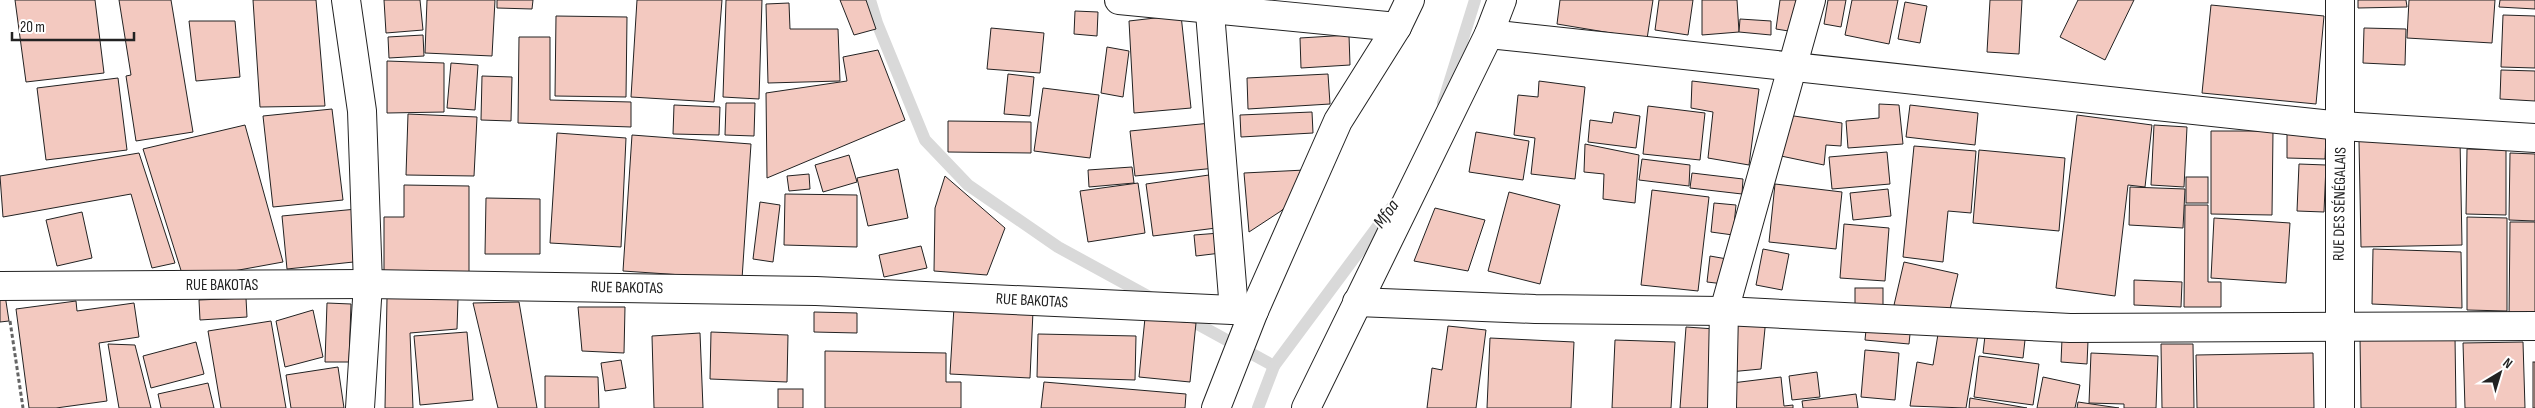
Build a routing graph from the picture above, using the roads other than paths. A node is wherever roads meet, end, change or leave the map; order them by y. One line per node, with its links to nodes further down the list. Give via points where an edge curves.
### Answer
1 (346, 0): 13 (street, via 362,111)
2 (1119, 0): 7 (street)
3 (1410, 0): 8 (street)
4 (1502, 0): 9 (street)
5 (1811, 0): 10 (street)
6 (2340, 0): 11 (street, RUE DES SÉNÉGALAIS)
7 (1210, 4): 8 (street); 16 (street)
8 (1397, 27): 16 (street, via 1338,121)
9 (1489, 34): 10 (street); 15 (street)
10 (1792, 67): 11 (street); 17 (street)
11 (2341, 126): 12 (street); 18 (street, RUE DES SÉNÉGALAIS)
12 (2535, 138)
13 (368, 284): 14 (street, RUE BAKOTAS); 16 (street, RUE BAKOTAS, via 816,291); 20 (street)
14 (2, 286)
15 (1357, 302): 17 (street, via 1535,309); 22 (street)
16 (1244, 311): 21 (street)
17 (1724, 311): 18 (street, via 2070,328); 23 (street)
18 (2339, 326): 19 (street); 24 (street, RUE DES SÉNÉGALAIS)
19 (2535, 326)
20 (360, 408)
21 (1216, 408)
22 (1306, 408)
23 (1722, 408)
24 (2340, 408)

